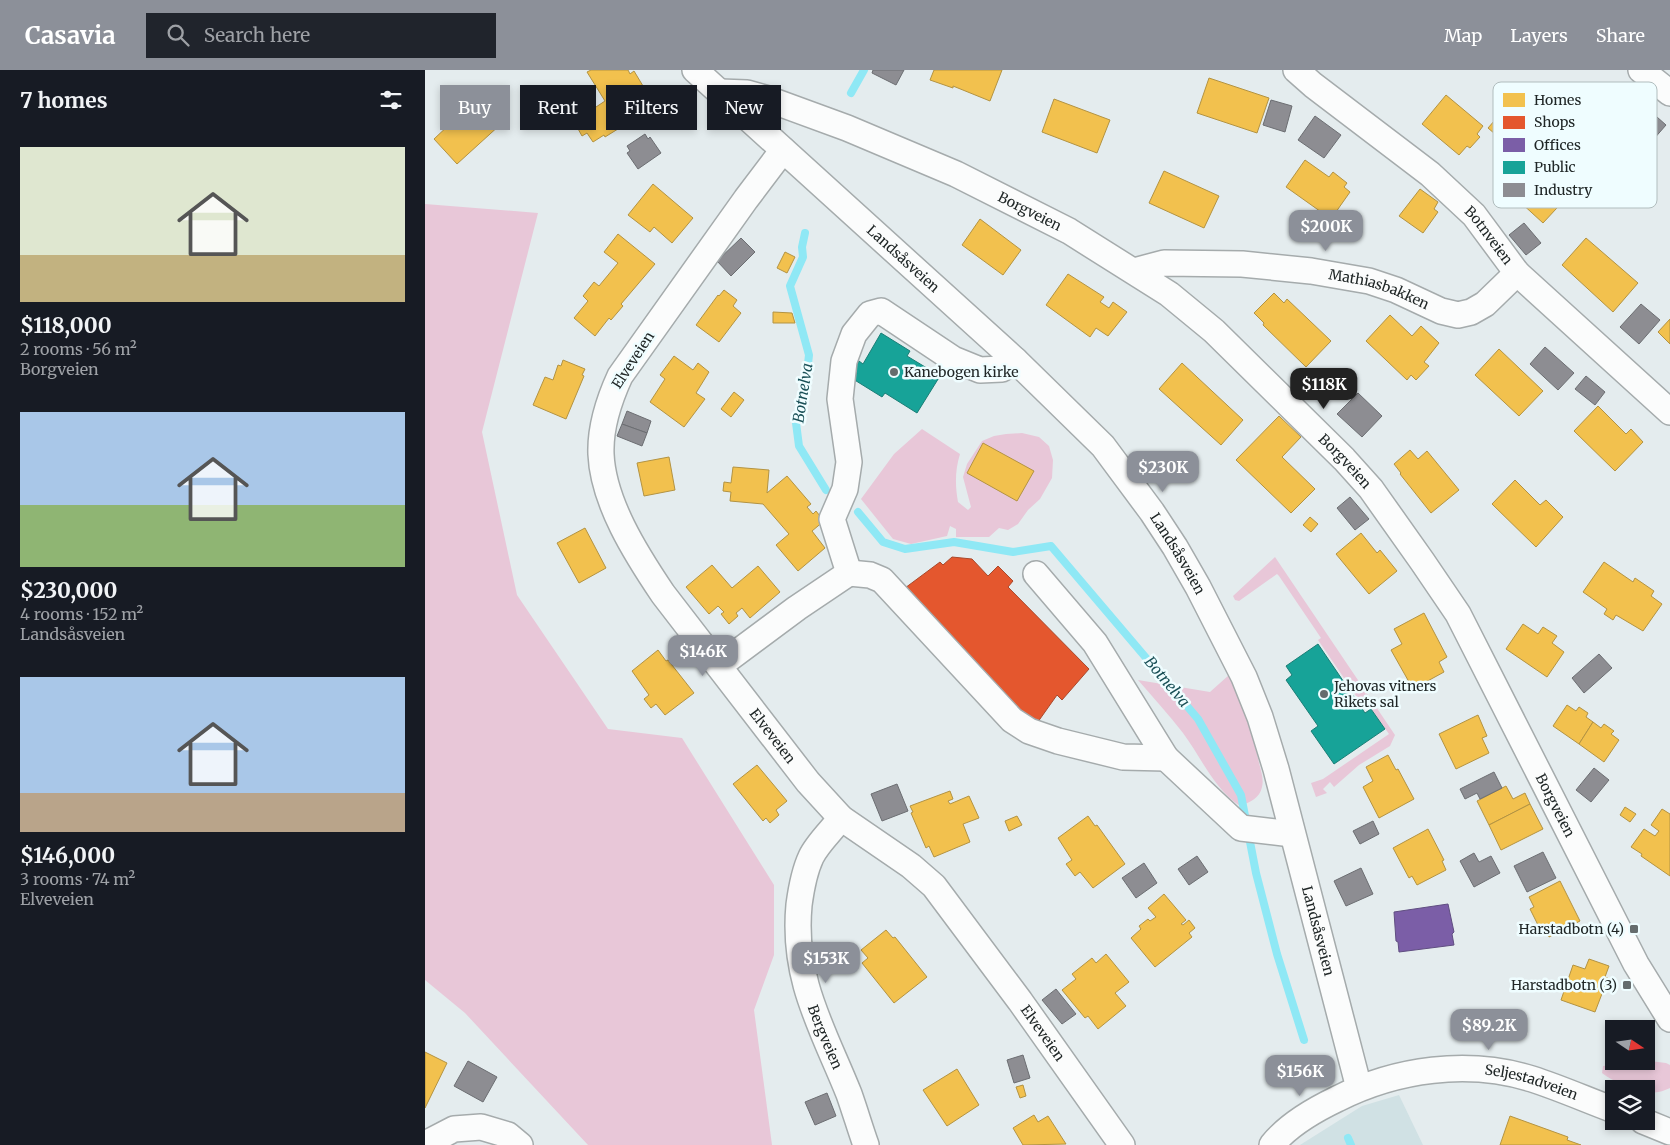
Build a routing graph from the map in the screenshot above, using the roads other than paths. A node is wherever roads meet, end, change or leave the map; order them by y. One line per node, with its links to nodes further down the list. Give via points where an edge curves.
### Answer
1 (695, 70): 6 (street, Landsåsveien)
2 (1297, 70): 12 (street, Botnveien, via 1430,174 1474,215)
3 (1641, 70): 4 (street)
4 (1656, 82)
5 (1657, 83): 7 (street)
6 (712, 85)
7 (1670, 93)
8 (781, 104): 11 (street, Borgveien, via 957,174 1069,231)
9 (761, 130): 10 (street, Landsåsveien)
10 (783, 150): 13 (street, Landsåsveien); 17 (street, Elveveien, via 620,376 611,395 603,427 603,477 631,543 663,594)
11 (1134, 271): 12 (street, Mathiasbakken, via 1164,264 1242,264 1311,270 1369,281 1458,315 1485,304); 21 (street, Borgveien, via 1169,294 1214,331 1314,428 1371,490 1422,560 1458,614 1637,964)
12 (1517, 273): 14 (street, Botnveien)
13 (1015, 360): 15 (street, via 1001,369 981,370 953,359 881,312 870,314 854,334 844,361 841,399 849,462 845,489 832,519); 20 (street, Landsåsveien, via 1103,446 1175,547 1244,677 1276,769)
14 (1670, 412)
15 (849, 573): 17 (street); 18 (street, via 870,575 881,580 1012,720 1029,731 1123,757)
16 (1036, 574): 18 (street, via 1095,643)
17 (719, 666): 19 (street, Elveveien, via 808,782)
18 (1166, 758): 20 (street, via 1241,828)
19 (841, 818): 28 (street, Bergveien, via 808,865 797,923 798,950 824,1038 849,1094); 29 (street, Elveveien, via 911,866 934,886)
20 (1292, 834): 22 (street, Landsåsveien)
21 (1670, 1019)
22 (1359, 1088): 23 (street, Seljestadveien, via 1412,1073 1473,1069 1531,1079); 30 (street, Seljestadveien, via 1317,1109)
23 (1605, 1107)
24 (1655, 1126): 25 (street)
25 (1670, 1132)
26 (426, 1145): 27 (street, via 454,1129 481,1127 508,1135)
27 (520, 1145)
28 (866, 1145)
29 (1122, 1145)
30 (1272, 1145)

